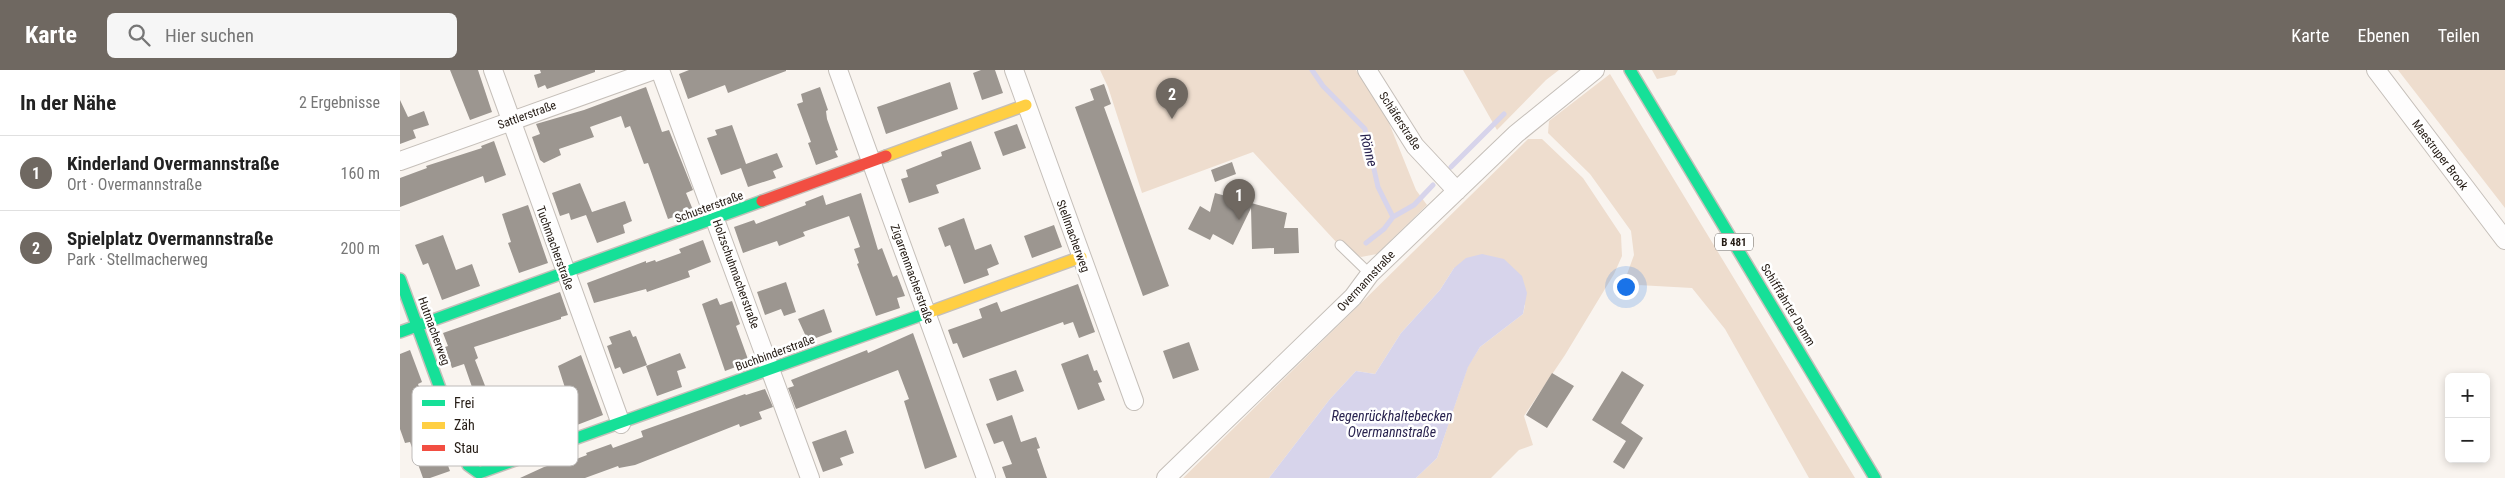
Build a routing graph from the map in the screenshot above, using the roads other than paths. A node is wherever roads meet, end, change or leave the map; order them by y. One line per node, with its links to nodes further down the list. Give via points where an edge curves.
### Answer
1 (493, 70): 11 (street, Tuchmacherstraße)
2 (654, 70): 11 (street, Sattlerstraße)
3 (660, 70): 15 (street, Holzschuhmacherstraße)
4 (838, 70): 13 (street, Zigarrenmacherstraße)
5 (1014, 70): 10 (street, Stellmacherweg)
6 (1367, 70): 14 (street, Schäferstraße, via 1415,146)
7 (1594, 70): 14 (street, Overmannstraße, via 1516,134)
8 (1630, 70): 36 (street, Schifffahrter Damm / B 481)
9 (2376, 70): 16 (street, Maestruper Brook)
10 (1026, 105): 13 (street, Schusterstraße); 18 (street, Stellmacherweg)
11 (510, 120): 12 (street, Sattlerstraße); 19 (street, Tuchmacherstraße)
12 (400, 161)
13 (872, 162): 15 (street, Schusterstraße); 22 (street, Zigarrenmacherstraße)
14 (1457, 191): 20 (street, Overmannstraße)
15 (716, 219): 19 (street, Schusterstraße); 25 (street, Holzschuhmacherstraße)
16 (2505, 240)
17 (1340, 245): 20 (lane)
18 (1081, 257): 22 (street, Buchbinderstraße); 27 (street, Stellmacherweg)
19 (564, 273): 23 (street, Schusterstraße); 28 (street, Tuchmacherstraße)
20 (1370, 274): 35 (street, Overmannstraße, via 1353,297)
21 (400, 279): 23 (street, Hutmacherweg)
22 (927, 313): 25 (street, Buchbinderstraße); 34 (street, Zigarrenmacherstraße)
23 (417, 326): 24 (street, Schusterstraße); 26 (street, Hutmacherweg)
24 (400, 332)
25 (771, 369): 28 (street, Buchbinderstraße); 33 (street, Holzschuhmacherstraße)
26 (439, 386)
27 (1134, 401)
28 (620, 424): 29 (street, Buchbinderstraße)
29 (578, 439)
30 (469, 466): 32 (street, Hutmacherweg)
31 (499, 466): 32 (street, Buchbinderstraße)
32 (479, 473)
33 (810, 478)
34 (986, 478)
35 (1166, 478)
36 (1875, 478)

